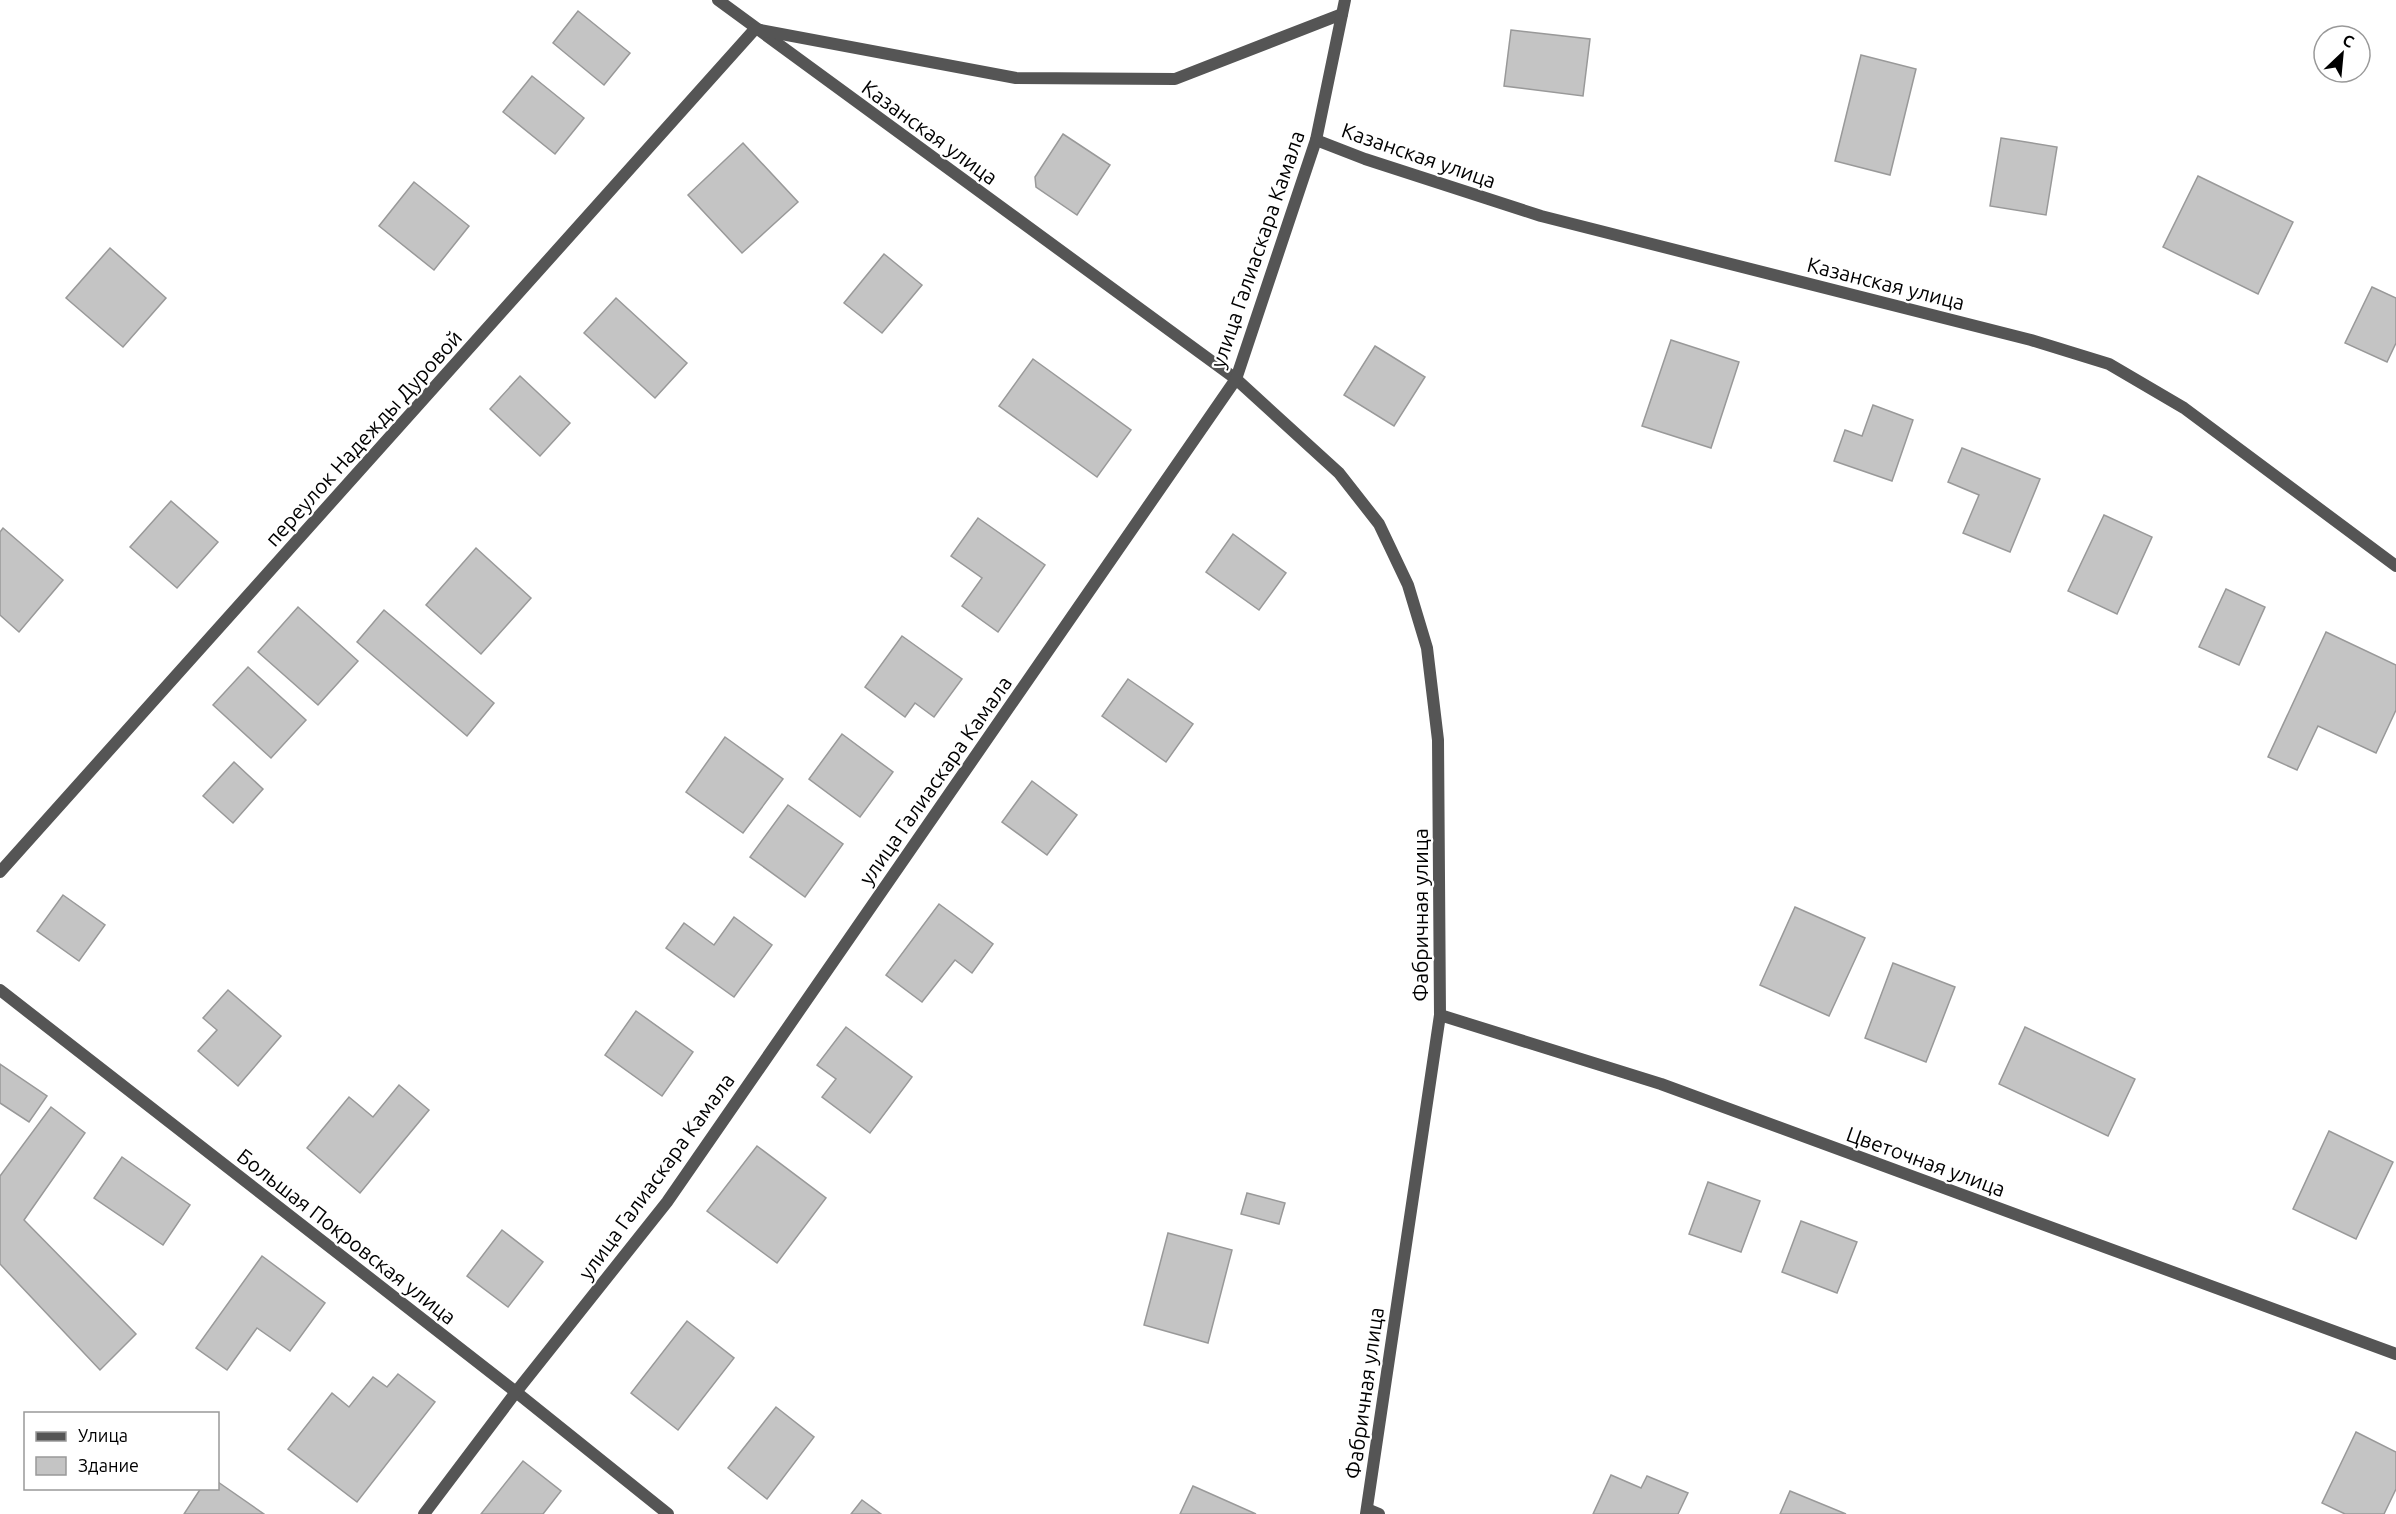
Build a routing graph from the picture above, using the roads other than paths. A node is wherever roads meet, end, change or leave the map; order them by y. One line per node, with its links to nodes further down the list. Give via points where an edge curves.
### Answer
1 (718, 0): 4 (street, Казанская улица)
2 (1345, 0): 3 (street, улица Галиаскара Камала)
3 (1342, 14): 4 (street, via 1175,80 1016,78); 5 (street, улица Галиаскара Камала)
4 (755, 29): 6 (street, Казанская улица); 8 (street, переулок Надежды Дуровой)
5 (1316, 140): 6 (street, улица Галиаскара Камала); 7 (street, Казанская улица, via 1542,216 2031,340 2109,364 2184,408)
6 (1236, 379): 10 (street, Фабричная улица, via 1339,472 1379,524 1408,585 1427,648 1438,740); 12 (street, улица Галиаскара Камала, via 667,1202)
7 (2396, 566)
8 (0, 872)
9 (0, 990): 12 (street, Большая Покровская улица)
10 (1440, 1015): 11 (street, Цветочная улица, via 1661,1084); 13 (street, Фабричная улица)
11 (2396, 1354)
12 (516, 1392): 14 (street, улица Галиаскара Камала); 15 (street, Большая Покровская улица)
13 (1366, 1511): 16 (street)
14 (424, 1514)
15 (668, 1514)
16 (1379, 1514)

